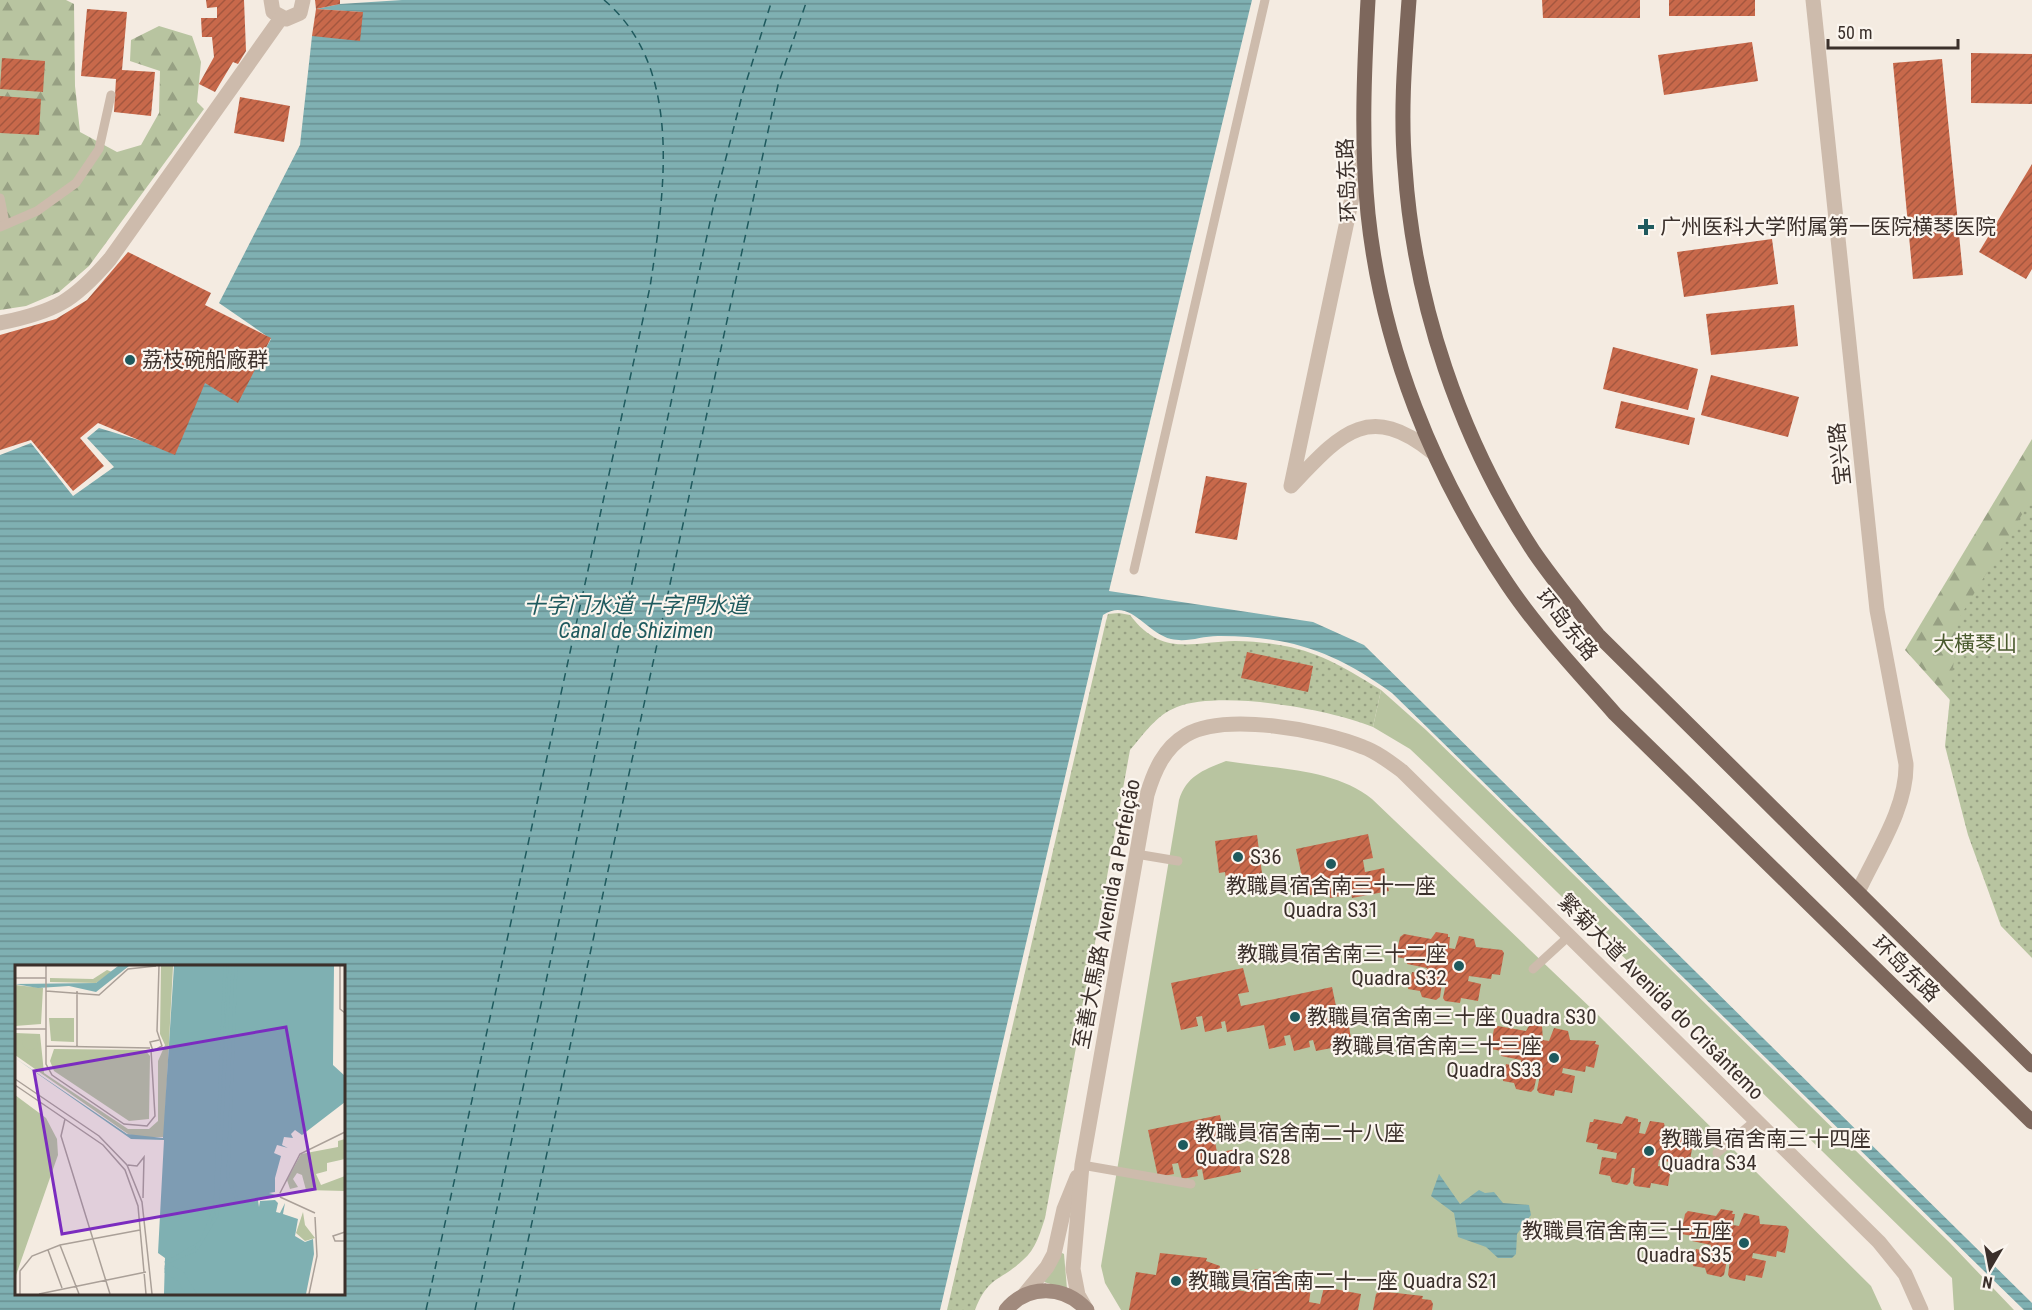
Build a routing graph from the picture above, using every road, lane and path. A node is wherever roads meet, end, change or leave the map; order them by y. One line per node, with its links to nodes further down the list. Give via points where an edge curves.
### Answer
1 (271, 0): 7 (street, via 273,12)
2 (303, 0): 7 (street, via 303,9 296,17)
3 (1265, 0): 14 (lane)
4 (1368, 0): 9 (main road, 环岛东路)
5 (1409, 0): 18 (main road, 环岛东路, via 1403,115 1413,230 1425,297 1443,359 1479,452 1534,551 1598,635)
6 (1813, 0): 18 (street, 宝兴路, via 1877,610 1906,764 1900,802)
7 (281, 18): 12 (street, via 86,287 51,310)
8 (111, 95): 11 (lane, via 99,149 76,183 37,211)
9 (1365, 140): 13 (main road, 环岛东路, via 1368,213 1376,272 1402,374); 13 (street, via 1291,486 1322,454 1364,427 1389,426 1413,436)
10 (0, 198): 11 (lane)
11 (3, 225)
12 (0, 323)
13 (1432, 452): 23 (main road, 环岛东路, via 1508,586 1615,714)
14 (1134, 570)
15 (1345, 741): 16 (street, 至善大馬路 Avenida a Perfeição, via 1249,724 1204,726 1185,735 1160,761 1153,777); 19 (street, 繁菊大道 Avenida do Crisântemo, via 1384,757 1402,771)
16 (1136, 854): 17 (lane); 25 (street, 至善大馬路 Avenida a Perfeição)
17 (1178, 861)
18 (1858, 892): 21 (main road, 环岛东路)
19 (1569, 936): 20 (lane); 22 (street, 繁菊大道 Avenida do Crisântemo)
20 (1533, 969)
21 (2032, 1065)
22 (1756, 1120): 24 (lane); 30 (street, 繁菊大道 Avenida do Crisântemo, via 1893,1258)
23 (2032, 1122)
24 (1717, 1153)
25 (1082, 1165): 26 (lane); 27 (street, 至善大馬路 Avenida a Perfeição, via 1064,1209 1054,1254); 28 (street, 至善大馬路 Avenida a Perfeição, via 1073,1269 1078,1295)
26 (1191, 1184)
27 (1024, 1295): 28 (main road, via 1057,1292); 29 (main road)
28 (1086, 1309)
29 (1006, 1310)
30 (1921, 1310)

